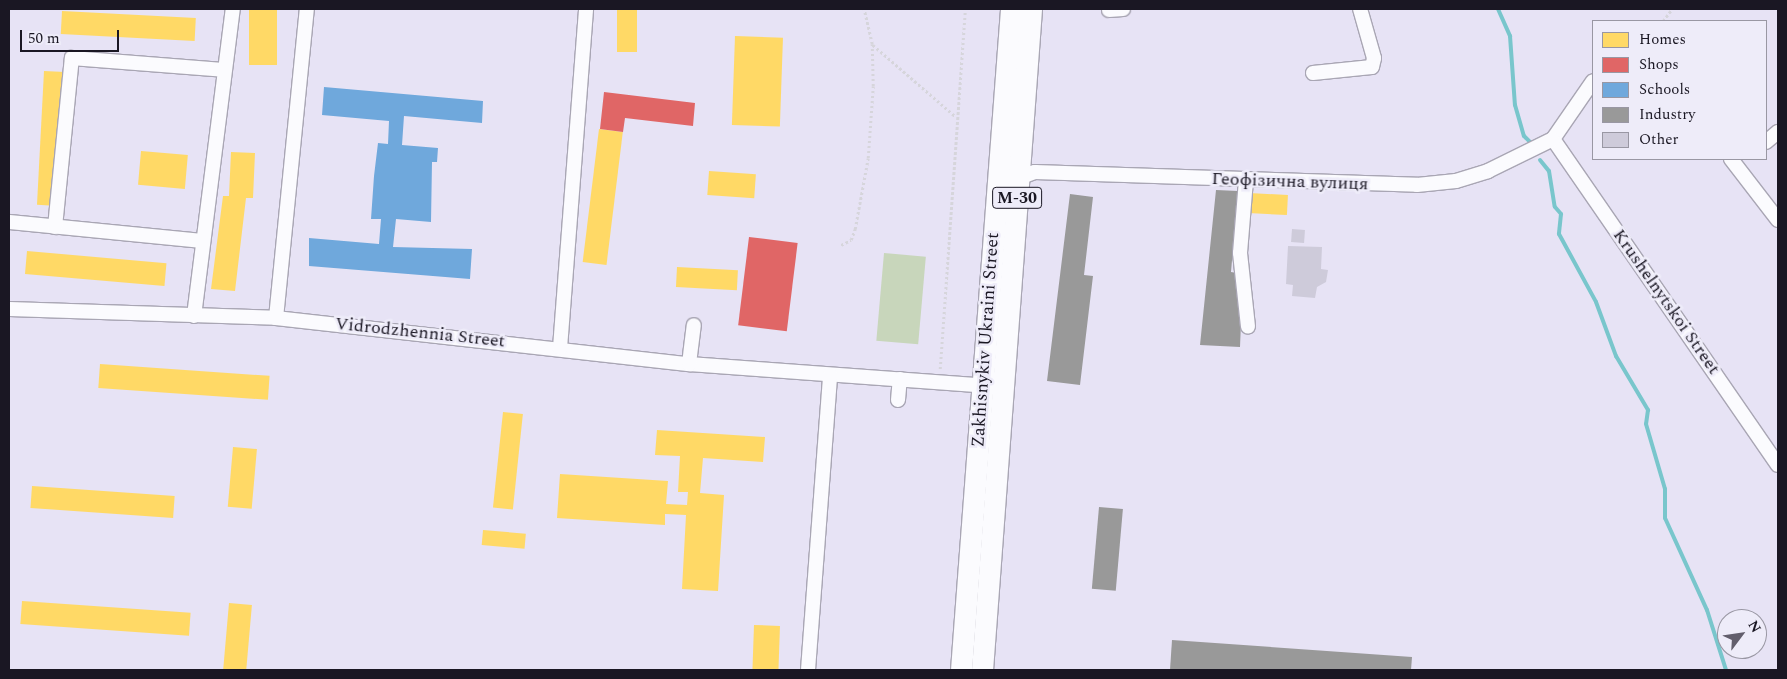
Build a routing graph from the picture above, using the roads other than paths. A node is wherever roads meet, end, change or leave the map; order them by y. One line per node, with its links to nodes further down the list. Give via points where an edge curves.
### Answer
1 (233, 9): 7 (street)
2 (307, 9): 22 (street)
3 (586, 9): 25 (street)
4 (1011, 9): 29 (highway, Zakhisnykiv Ukraini Street / М-30)
5 (1031, 9): 14 (highway, Zakhisnykiv Ukraini Street / М-30)
6 (1360, 9): 8 (street, via 1374,58 1372,67)
7 (223, 70): 18 (street, via 72,58); 19 (street)
8 (1313, 73)
9 (1592, 82): 11 (street)
10 (1778, 132): 12 (street)
11 (1553, 139): 15 (street, Геофізична вулиця, via 1456,181 1417,185); 31 (street, Krushelnytskoi Street)
12 (1767, 141)
13 (1738, 161): 16 (street)
14 (1018, 178): 15 (street, Геофізична вулиця, via 1035,172); 29 (highway, Zakhisnykiv Ukraini Street / М-30)
15 (1246, 180): 24 (street, via 1240,215 1240,253)
16 (1778, 220)
17 (9, 222): 18 (street)
18 (55, 227): 19 (street)
19 (203, 241): 21 (street)
20 (9, 309): 21 (street, Vidrodzhennia Street)
21 (194, 316): 22 (street, Vidrodzhennia Street)
22 (276, 318): 25 (street, Vidrodzhennia Street)
23 (694, 325): 26 (street)
24 (1248, 327)
25 (560, 348): 26 (street, Vidrodzhennia Street)
26 (689, 364): 27 (street, Vidrodzhennia Street)
27 (830, 374): 28 (street, Vidrodzhennia Street); 32 (street)
28 (900, 379): 29 (street, Vidrodzhennia Street); 30 (street)
29 (993, 386): 33 (highway, Zakhisnykiv Ukraini Street / М-30); 34 (highway, Zakhisnykiv Ukraini Street / М-30)
30 (898, 400)
31 (1778, 466)
32 (808, 670)
33 (961, 670)
34 (982, 670)

